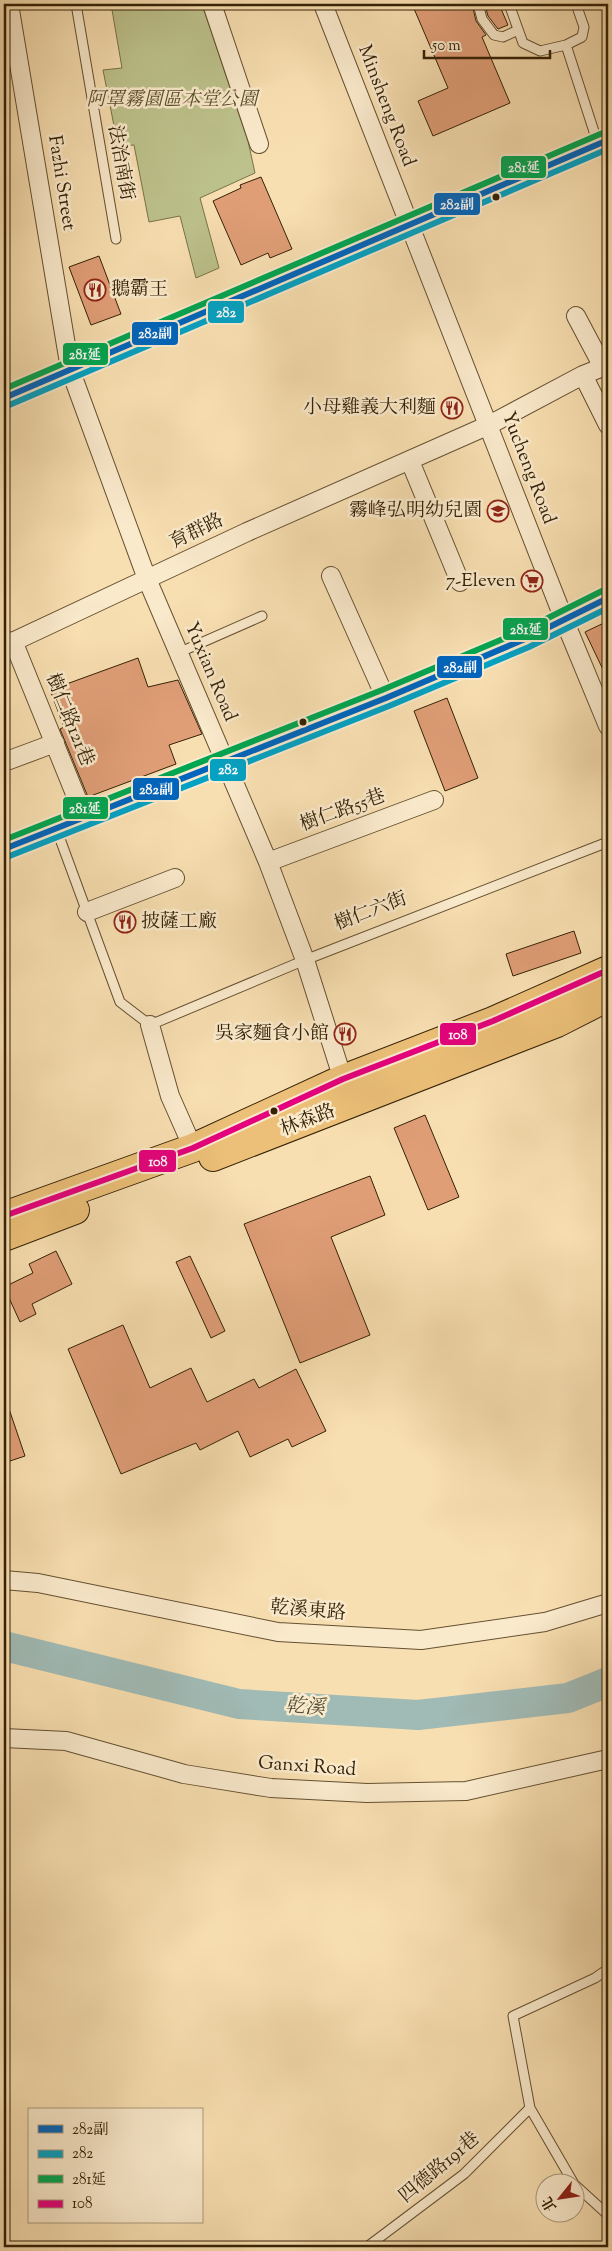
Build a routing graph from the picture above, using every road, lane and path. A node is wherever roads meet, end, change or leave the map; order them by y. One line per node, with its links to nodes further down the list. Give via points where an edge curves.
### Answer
1 (9, 4): 16 (street, Fazhi Street)
2 (76, 4): 13 (lane, 法治南街)
3 (212, 4): 11 (street)
4 (323, 4): 12 (street, Minsheng Road)
5 (478, 4): 8 (lane, via 482,19 494,35 503,37)
6 (509, 4): 8 (lane)
7 (576, 4): 9 (lane, via 584,27 582,37)
8 (518, 30): 9 (lane, via 523,43 540,52)
9 (566, 45): 10 (lane)
10 (603, 142): 12 (street)
11 (259, 144)
12 (409, 224): 16 (street); 19 (street, Yucheng Road)
13 (116, 239)
14 (576, 316): 15 (street)
15 (606, 366): 17 (street, 育群路)
16 (70, 369): 18 (street); 23 (street, Yuxian Road)
17 (584, 375): 19 (street, 育群路); 20 (street)
18 (4, 398)
19 (489, 425): 21 (street, 育群路); 27 (street, Yucheng Road)
20 (608, 425)
21 (410, 461): 23 (street, 育群路); 24 (street)
22 (331, 576): 30 (street)
23 (148, 579): 28 (street, 育群路); 29 (street, Yuxian Road)
24 (460, 582)
25 (608, 598): 27 (street)
26 (262, 616): 29 (lane)
27 (565, 622): 30 (street); 31 (street, Yucheng Road)
28 (9, 644): 32 (street, 樹仁路121巷)
29 (178, 653): 33 (street, Yuxian Road)
30 (386, 698): 33 (street)
31 (606, 717)
32 (55, 743): 34 (street); 36 (street, 樹仁路121巷)
33 (224, 761): 36 (street); 40 (street, Yuxian Road)
34 (4, 762)
35 (434, 800): 40 (street, 樹仁路55巷)
36 (84, 816): 37 (street)
37 (56, 828): 39 (street); 42 (lane)
38 (608, 842): 43 (lane, 樹仁六街)
39 (4, 849)
40 (268, 862): 43 (street, Yuxian Road)
41 (175, 878): 42 (street)
42 (87, 912): 46 (lane, via 120,1002)
43 (305, 960): 46 (lane, 樹仁六街); 47 (street, Yuxian Road)
44 (608, 970): 47 (main road, 林森路, via 502,1017)
45 (608, 997): 48 (main road, 林森路, via 557,1023)
46 (150, 1025): 49 (street, via 170,1096)
47 (343, 1079): 48 (street, Yuxian Road); 49 (main road, 林森路)
48 (351, 1105): 51 (main road, 林森路)
49 (193, 1148): 50 (main road, 林森路)
50 (4, 1216)
51 (4, 1237)
52 (4, 1580): 53 (street, 乾溪東路, via 38,1583 278,1632 421,1640 544,1622)
53 (608, 1603)
54 (4, 1738): 55 (street, Ganxi Road, via 66,1742 184,1774 271,1788 367,1793 466,1791)
55 (608, 1759)
56 (608, 1969): 57 (lane, via 513,2016)
57 (530, 2108): 58 (lane); 61 (lane, 四德路191巷, via 464,2174)
58 (568, 2174)
59 (584, 2193): 60 (lane)
60 (608, 2215)
61 (367, 2247)

